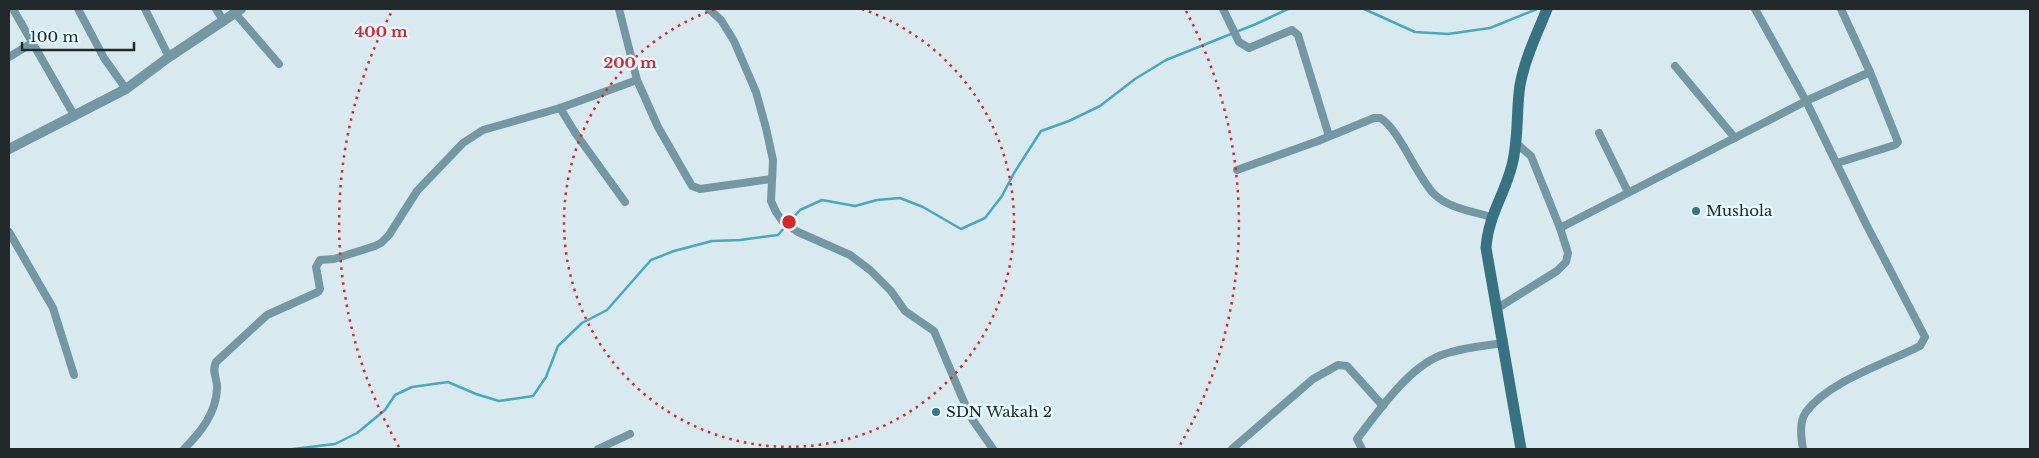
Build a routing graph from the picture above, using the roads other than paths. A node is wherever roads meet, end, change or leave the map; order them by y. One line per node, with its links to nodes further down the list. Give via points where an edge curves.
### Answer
1 (13, 9): 13 (street)
2 (78, 9): 20 (street, via 104,58)
3 (145, 9): 15 (street)
4 (216, 9): 12 (street)
5 (619, 9): 19 (street)
6 (709, 9): 31 (street, via 721,20 734,41 756,92 773,160)
7 (1223, 9): 25 (street, via 1238,42 1249,48 1292,30 1298,35)
8 (1547, 9): 27 (main road, via 1522,74)
9 (1755, 9): 21 (street)
10 (1841, 9): 18 (street)
11 (238, 11): 12 (street); 16 (street)
12 (223, 20): 15 (street)
13 (32, 43): 14 (street); 23 (street)
14 (9, 57)
15 (169, 57): 20 (street)
16 (279, 64)
17 (1675, 66): 26 (street)
18 (1870, 72): 21 (street); 29 (street, via 1898,142)
19 (637, 80): 22 (street); 31 (street, via 658,127 692,186 700,189)
20 (126, 89): 23 (street)
21 (1806, 101): 26 (street); 29 (street)
22 (560, 108): 33 (street); 42 (street, via 483,130 473,136 449,156 417,191 381,243 334,259 320,260 316,267 318,292 267,315 216,362 213,368 218,386 213,409)
23 (74, 115): 28 (street)
24 (1599, 134): 32 (street)
25 (1330, 136): 30 (street); 34 (street, via 1380,118 1392,130 1434,194 1454,206)
26 (1735, 138): 32 (street)
27 (1516, 143): 34 (main road, via 1509,176); 35 (street, via 1530,156)
28 (9, 149)
29 (1837, 163): 48 (street, via 1925,337 1920,346 1821,396 1805,413 1800,433)
30 (1238, 170)
31 (771, 179): 44 (street, via 772,201 783,222 850,255 891,291 905,312 934,331 972,420)
32 (1628, 192): 35 (street)
33 (625, 202)
34 (1491, 217): 37 (main road, via 1486,248)
35 (1560, 228): 37 (street, via 1568,254 1562,268)
36 (9, 232): 39 (street, via 53,308)
37 (1496, 309): 38 (main road)
38 (1504, 342): 40 (street, via 1438,356 1411,376); 47 (main road)
39 (74, 375)
40 (1383, 406): 45 (street, via 1347,366 1338,365 1313,379); 46 (street, via 1357,439)
41 (630, 434): 43 (street)
42 (184, 449)
43 (598, 449)
44 (993, 449)
45 (1232, 449)
46 (1362, 449)
47 (1521, 449)
48 (1803, 449)

